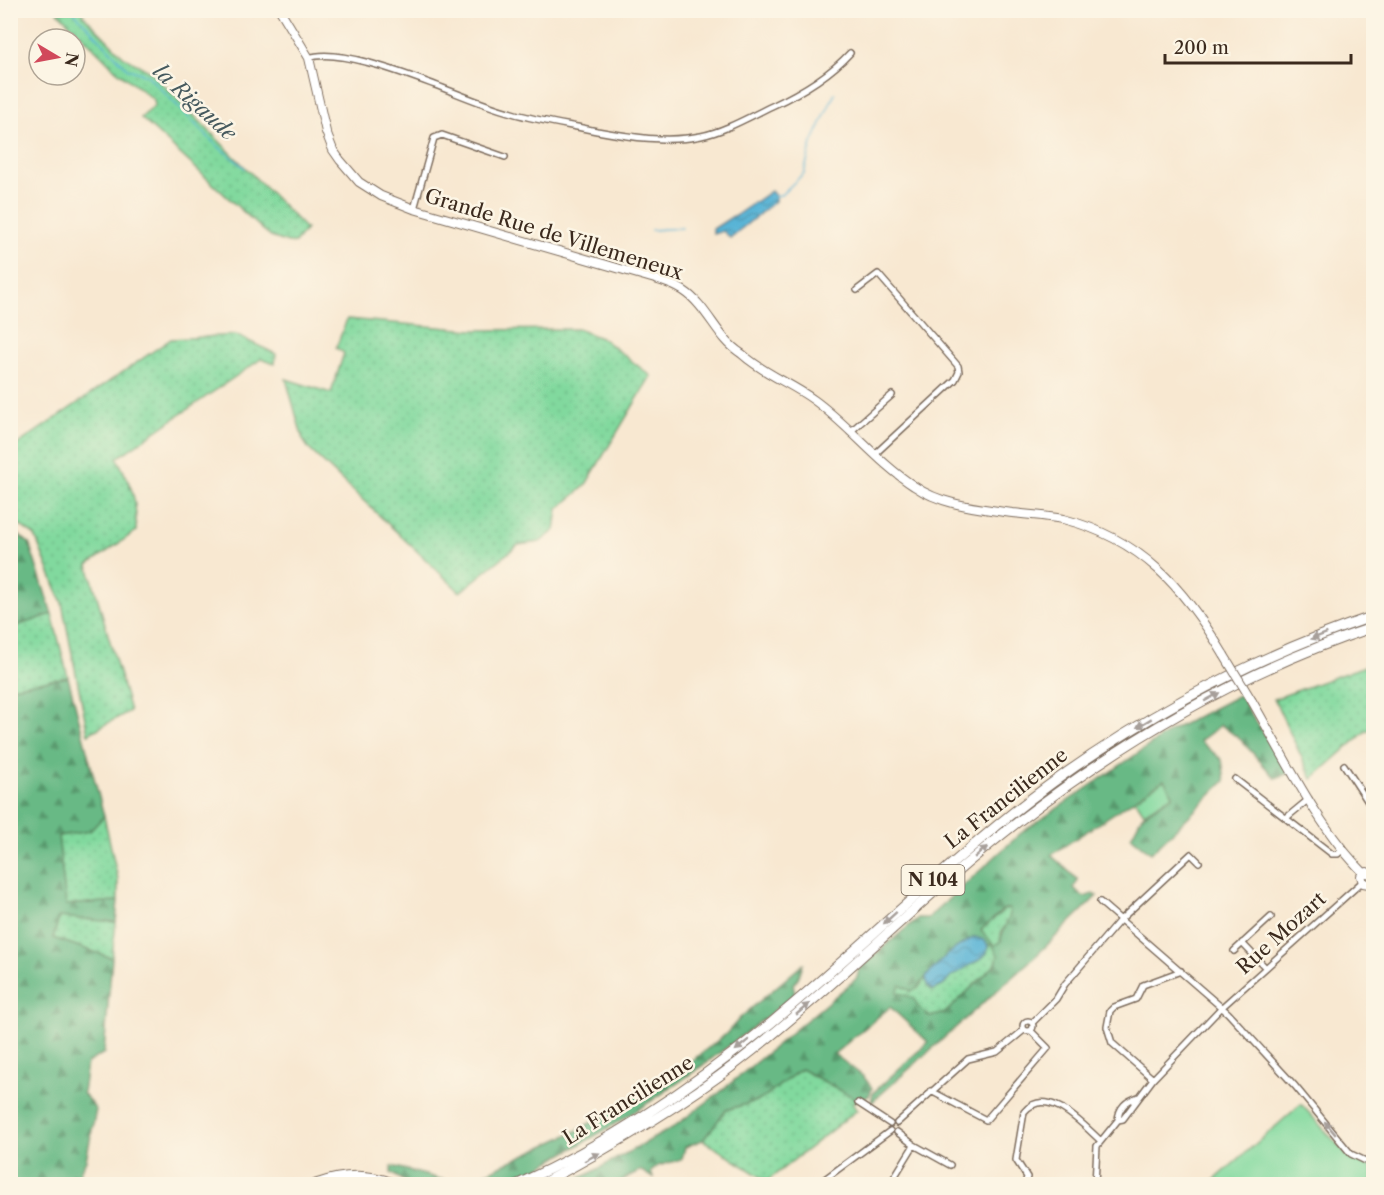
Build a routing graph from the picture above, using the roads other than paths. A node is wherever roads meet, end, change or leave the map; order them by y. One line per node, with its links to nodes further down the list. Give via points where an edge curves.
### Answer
1 (280, 10): 3 (main road, Grande Rue de Villemeneux)
2 (850, 53): 3 (street, via 827,74 787,99 734,125 684,139 620,135 541,120 493,107 386,66 327,56)
3 (309, 58): 5 (main road, Grande Rue de Villemeneux, via 326,132 340,160 372,192)
4 (505, 157): 5 (street, via 437,135)
5 (414, 208): 8 (main road, Grande Rue de Villemeneux, via 679,288 743,356 813,399)
6 (857, 290): 9 (street, via 878,274 958,366 959,372)
7 (892, 395): 8 (street)
8 (850, 432): 9 (main road, Grande Rue de Villemeneux)
9 (875, 455): 14 (main road, Grande Rue de Villemeneux, bridge, via 906,481 936,498 1087,526 1114,538 1158,568 1198,614)
10 (1374, 616): 42 (highway, La Francilienne / N 104, one-way to 42, via 1267,658 1191,696 1063,775 957,858 732,1054 604,1139)
11 (1374, 627): 43 (highway, La Francilienne / N 104, one-way to 11, via 666,1113 738,1062 966,865 1122,747 1224,690)
12 (1344, 765): 15 (street)
13 (1235, 779): 16 (street)
14 (1309, 799): 16 (street); 17 (main road, Grande Rue de Villemeneux)
15 (1374, 811)
16 (1286, 818): 17 (street, via 1332,854)
17 (1342, 850): 19 (main road, Grande Rue de Villemeneux)
18 (1199, 862): 23 (street, via 1191,854)
19 (1363, 877): 20 (main road, via 1367,884); 26 (street, Rue Mozart)
20 (1373, 879)
21 (1100, 902): 23 (street)
22 (1271, 917): 24 (street)
23 (1120, 920): 27 (street); 29 (street)
24 (1242, 943): 25 (street); 26 (street)
25 (1234, 951)
26 (1265, 967): 28 (street, Rue Mozart)
27 (1181, 971): 28 (street); 32 (street, via 1143,985 1136,999 1110,1011 1107,1027 1112,1043)
28 (1221, 1008): 32 (street, Rue Mozart); 39 (street, one-way to 28, via 1352,1154)
29 (1032, 1023): 30 (street, via 1024,1022); 31 (street)
30 (1024, 1030): 31 (street); 33 (street, via 997,1052 968,1059)
31 (1031, 1030): 33 (street, via 1048,1048 986,1120)
32 (1154, 1079): 36 (street, Rue Mozart, via 1138,1097 1128,1101)
33 (932, 1091): 35 (street, via 897,1123 899,1127)
34 (858, 1103): 35 (street)
35 (892, 1129): 37 (street); 44 (street)
36 (1101, 1141): 46 (street, via 1059,1106 1043,1102 1028,1107 1016,1160 1027,1177); 47 (street, via 1096,1152)
37 (914, 1145): 38 (street); 45 (street)
38 (950, 1165)
39 (1374, 1165)
40 (393, 1184): 41 (highway, via 362,1176)
41 (316, 1185)
42 (518, 1185)
43 (541, 1185)
44 (818, 1185)
45 (891, 1185)
46 (1025, 1185)
47 (1095, 1185)

